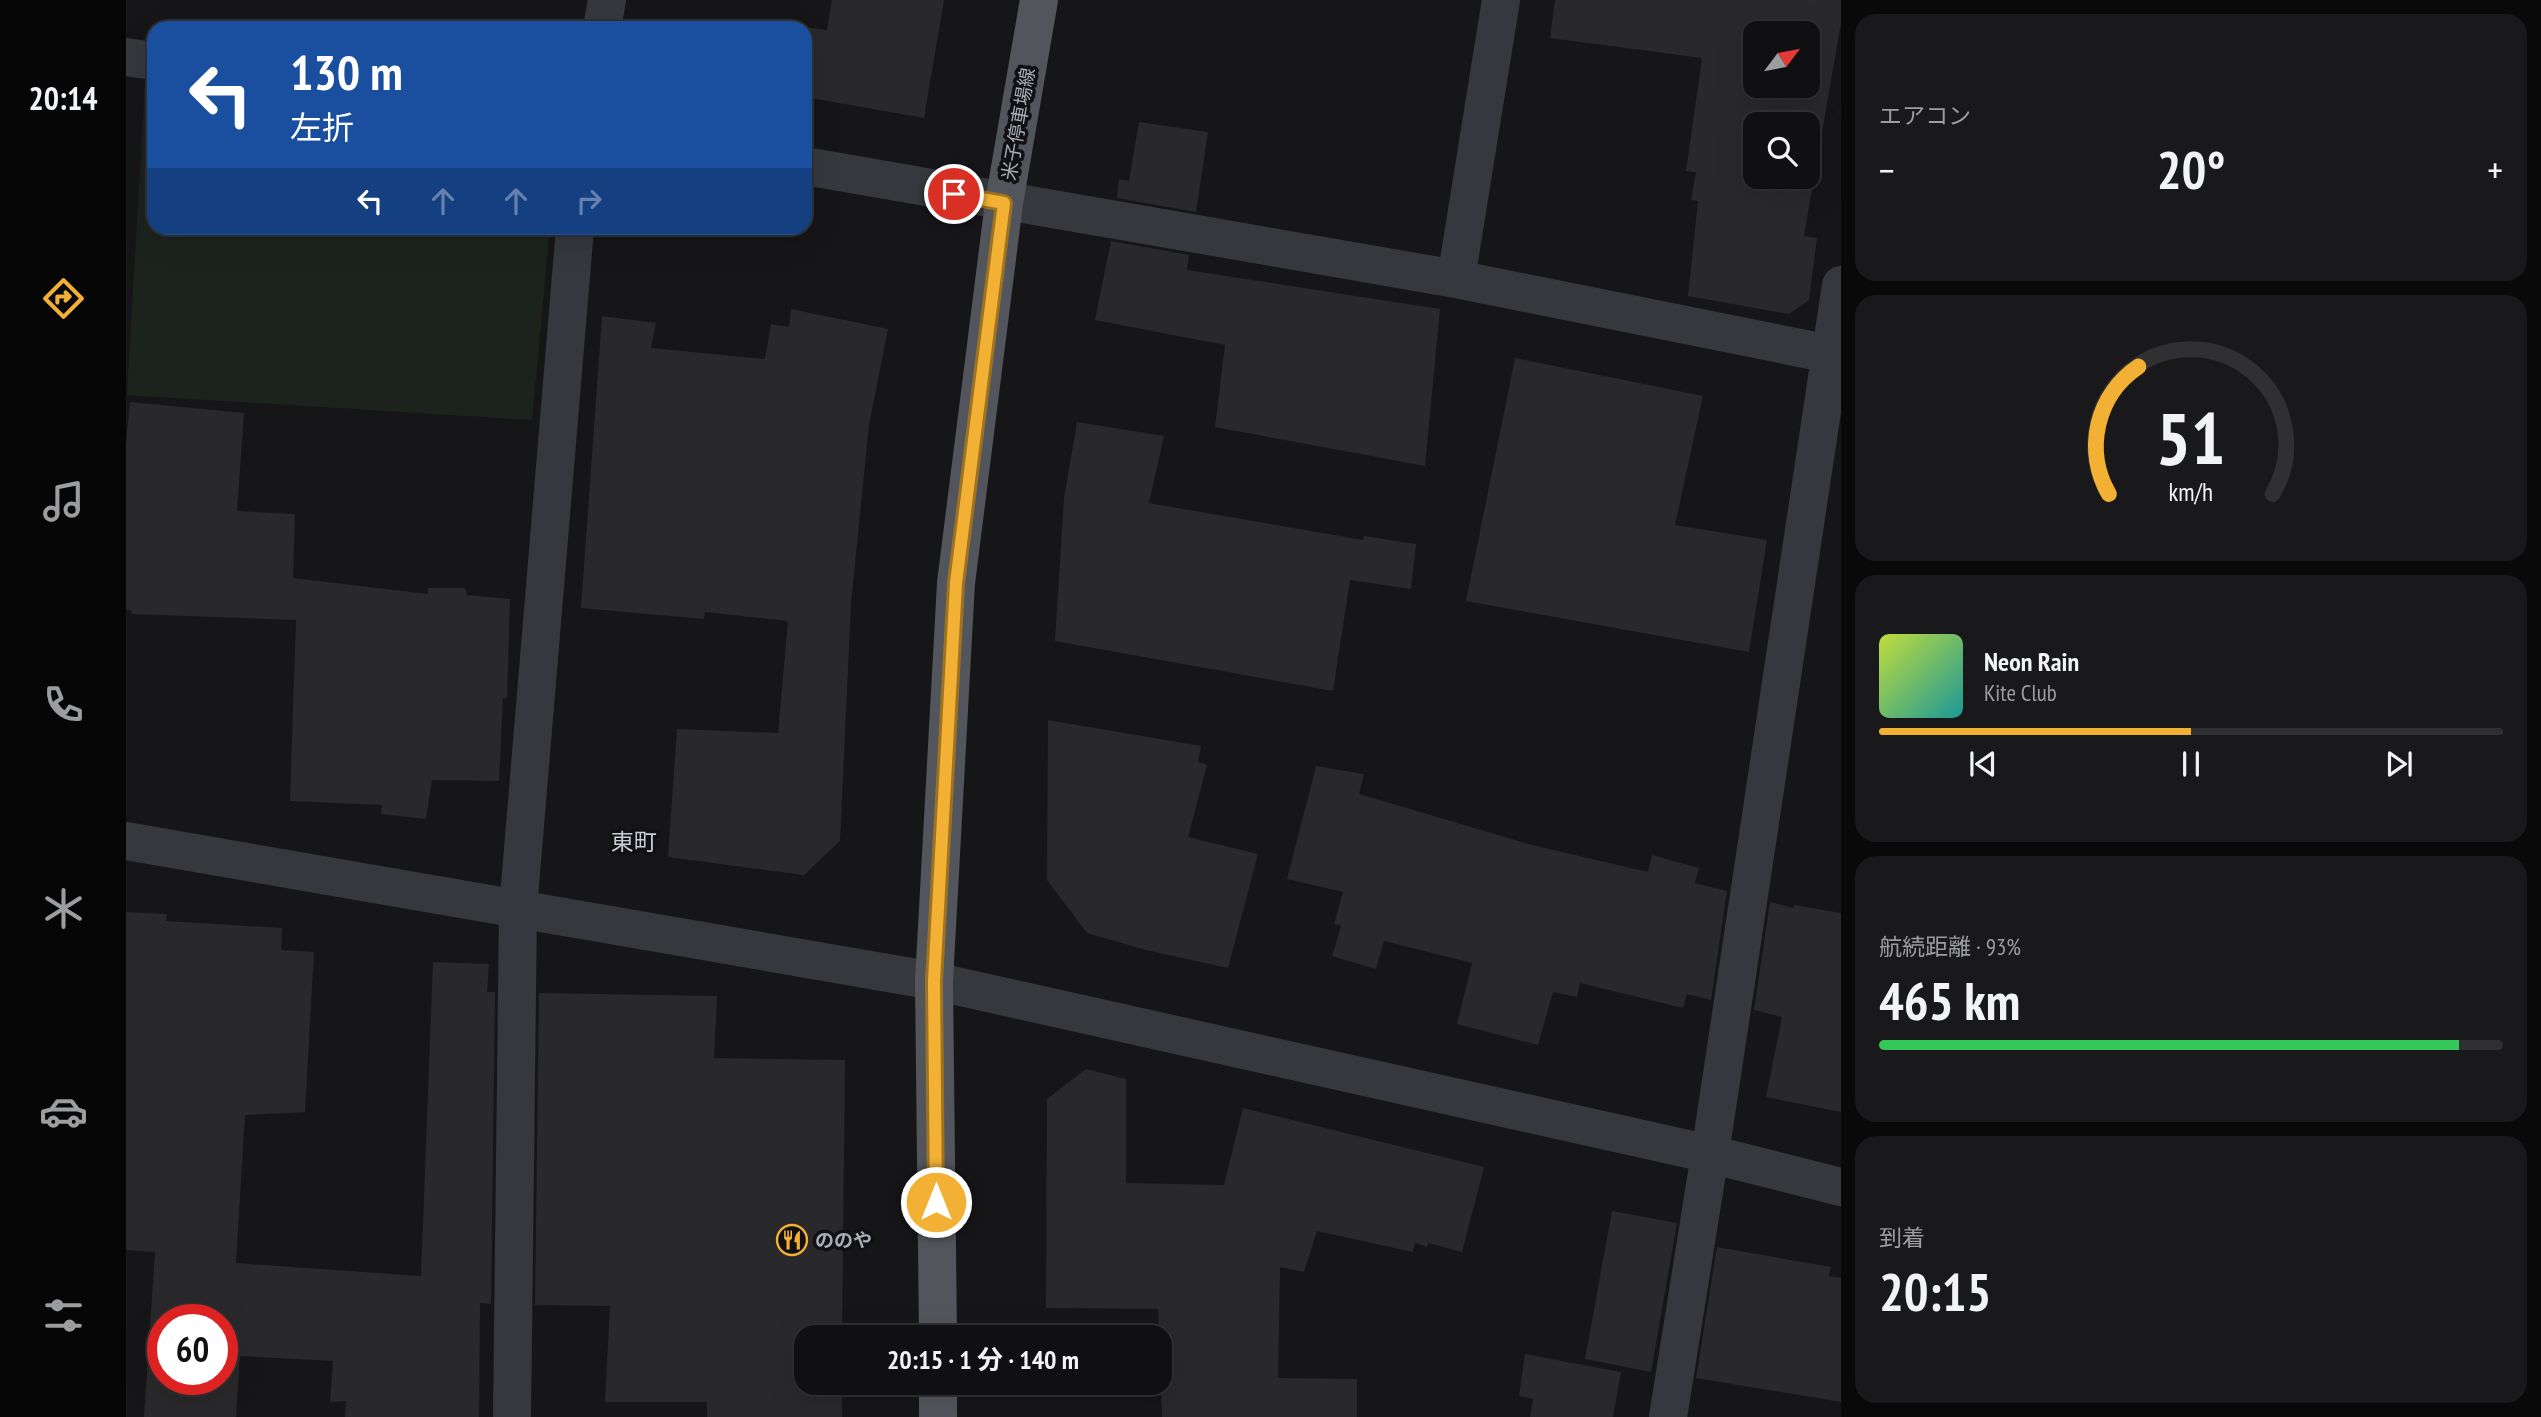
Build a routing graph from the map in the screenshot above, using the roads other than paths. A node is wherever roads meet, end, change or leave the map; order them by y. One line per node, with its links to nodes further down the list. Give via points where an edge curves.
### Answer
1 (607, 0): 4 (street)
2 (1039, 0): 8 (main road, 米子停車場線)
3 (1502, 0): 10 (street)
4 (602, 21)
5 (126, 57): 6 (street)
6 (147, 60)
7 (812, 167): 8 (street)
8 (1004, 203): 10 (street); 15 (main road, 米子停車場線, via 956,583)
9 (574, 235): 14 (street)
10 (1456, 279): 12 (street)
11 (1841, 285): 12 (street)
12 (1830, 354): 16 (street)
13 (126, 841): 14 (street)
14 (518, 909): 15 (street); 20 (street)
15 (934, 981): 16 (street); 18 (main road, 米子停車場線)
16 (1710, 1154): 17 (street); 22 (street)
17 (1841, 1187)
18 (938, 1325)
19 (938, 1395): 21 (main road)
20 (512, 1417)
21 (938, 1417)
22 (1668, 1417)

